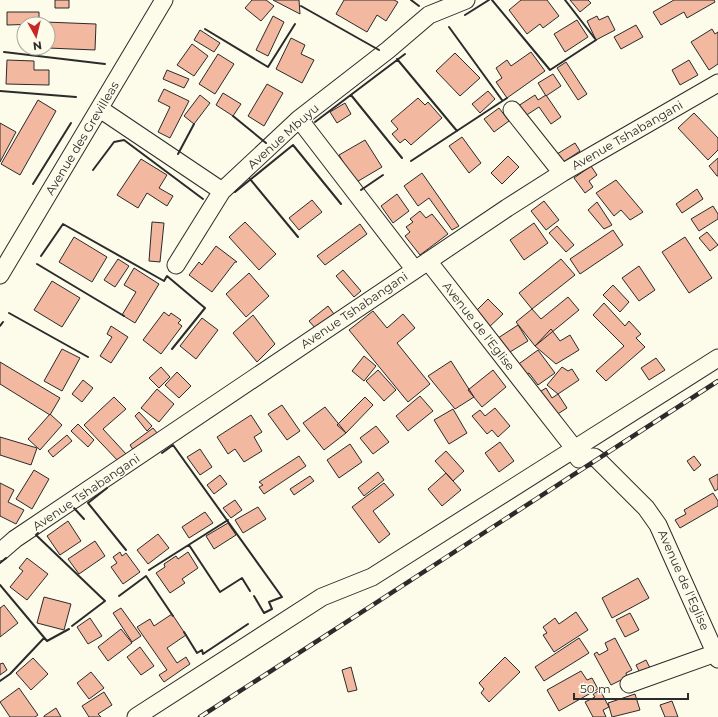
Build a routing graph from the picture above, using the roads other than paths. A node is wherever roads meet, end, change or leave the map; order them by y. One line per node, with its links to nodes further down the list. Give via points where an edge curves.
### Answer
1 (164, 0): 6 (street, Avenue des Grevilleas)
2 (437, 0): 4 (street)
3 (466, 0): 4 (street, Avenue Mbuyu)
4 (429, 15): 8 (street, Avenue Mbuyu)
5 (718, 83): 9 (street, Avenue Tshabangani)
6 (100, 109): 10 (street); 13 (street, Avenue des Grevilleas)
7 (512, 110): 9 (street)
8 (299, 119): 10 (street, Avenue Mbuyu); 12 (street, Avenue de l'Eglise)
9 (562, 173): 12 (street, Avenue Tshabangani)
10 (222, 191): 11 (street, Avenue Mbuyu)
11 (176, 265)
12 (421, 265): 15 (street, Avenue de l'Eglise); 16 (street, Avenue Tshabangani, via 15,539)
13 (0, 275)
14 (718, 358): 15 (street)
15 (573, 449): 17 (street, Avenue de l'Eglise, via 579,459 597,459 646,508 658,525); 19 (street, via 372,577 322,597)
16 (0, 552)
17 (717, 656): 18 (street)
18 (629, 684)
19 (136, 717)

